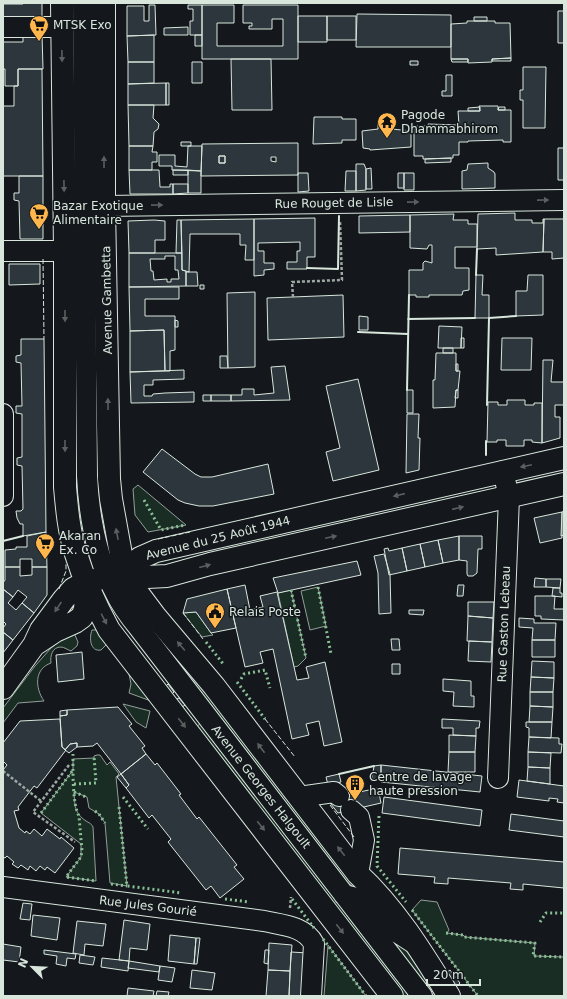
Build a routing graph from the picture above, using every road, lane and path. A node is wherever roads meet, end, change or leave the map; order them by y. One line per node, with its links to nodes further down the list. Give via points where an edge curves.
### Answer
1 (62, 3): 6 (main road)
2 (83, 3): 21 (street, Avenue Gambetta, via 88,500 97,547)
3 (104, 3): 4 (street); 9 (main road, Avenue Gambetta, one-way to 3)
4 (108, 3)
5 (3, 27): 6 (street)
6 (62, 27): 11 (main road, one-way to 11)
7 (564, 200): 8 (street, Rue Rouget de Lisle, one-way to 7)
8 (339, 203): 9 (street, Rue Rouget de Lisle, one-way to 8); 12 (path, via 342,280 292,282)
9 (104, 206): 21 (main road, Avenue Gambetta, one-way to 9, via 122,560 110,489)
10 (3, 251): 11 (street)
11 (65, 251): 22 (main road, one-way to 22, via 65,487 76,554)
12 (293, 297)
13 (3, 414): 17 (street)
14 (564, 458): 15 (main road, Avenue du 25 Août 1944, one-way to 15)
15 (503, 471): 18 (street, Rue Gaston Lebeau); 19 (main road, Avenue du 25 Août 1944, one-way to 19)
16 (564, 484): 18 (main road, Avenue du 25 Août 1944)
17 (3, 496)
18 (509, 497): 20 (main road, Avenue du 25 Août 1944, one-way to 18); 27 (street, Rue Gaston Lebeau)
19 (291, 520): 20 (street); 21 (main road, Avenue du 25 Août 1944, via 156,551)
20 (297, 544): 21 (main road, Avenue du 25 Août 1944, one-way to 20, via 147,577 167,576)
21 (117, 573): 22 (main road); 23 (main road, Avenue Gambetta); 33 (street, Avenue Georges Halgoult, via 115,593 139,628)
22 (87, 584): 24 (main road, via 82,617 34,645); 36 (main road, Avenue Georges Halgoult, one-way to 36, via 109,630)
23 (137, 592): 28 (main road, Avenue Georges Halgoult, one-way to 23, via 214,686)
24 (3, 688)
25 (69, 765): 29 (path)
26 (3, 771): 29 (path)
27 (498, 778)
28 (299, 797): 31 (main road, Avenue Georges Halgoult, one-way to 28); 31 (street, via 334,792 359,817 364,840)
29 (41, 801): 30 (path, via 33,812)
30 (75, 842)
31 (358, 874): 34 (main road, Avenue Georges Halgoult, via 372,887)
32 (3, 888): 35 (street, Rue Jules Gourié, via 264,921 292,927 311,937 314,944)
33 (344, 895): 34 (street, via 369,901 392,930); 37 (street, Avenue Georges Halgoult)
34 (418, 946): 38 (main road, Avenue Georges Halgoult)
35 (311, 996)
36 (392, 996)
37 (422, 996)
38 (449, 996)

